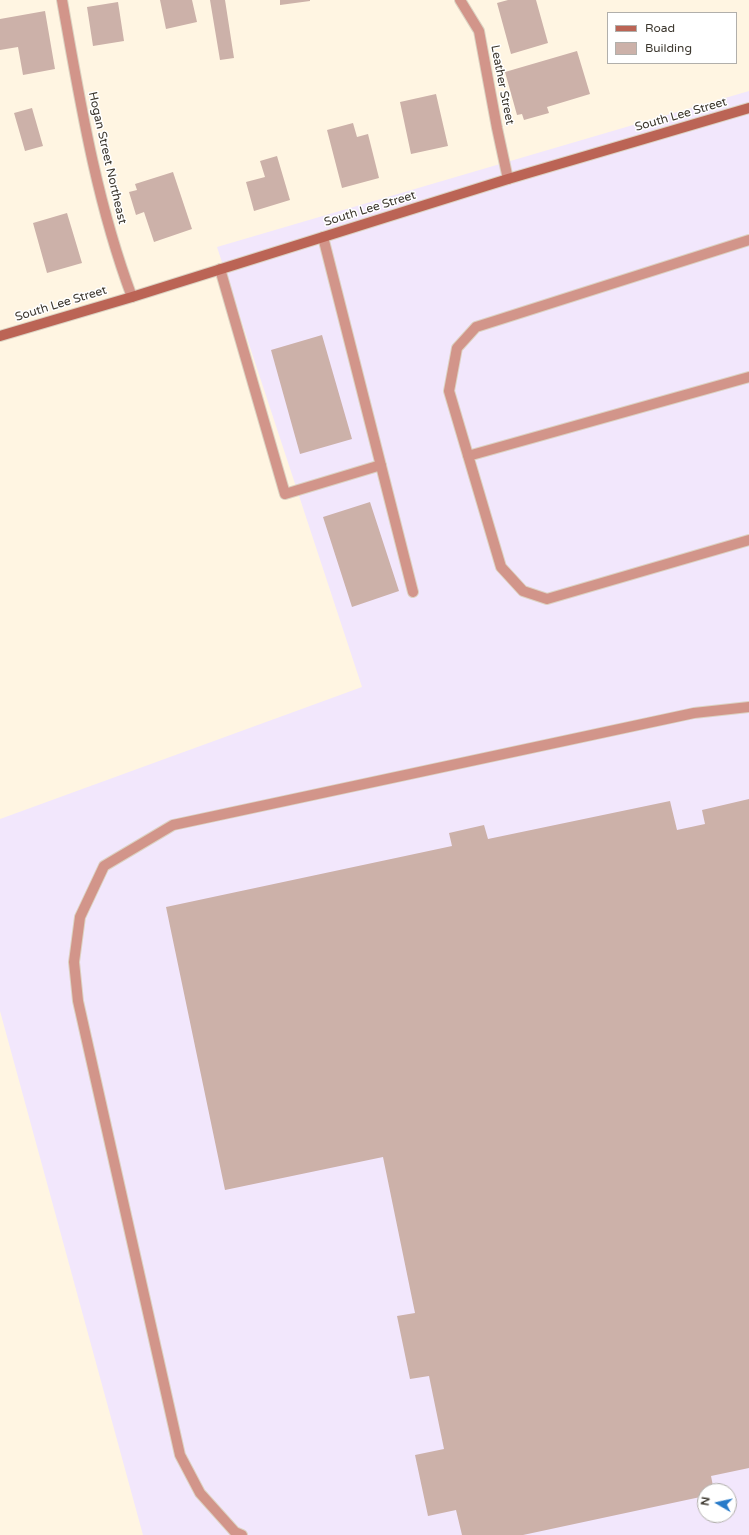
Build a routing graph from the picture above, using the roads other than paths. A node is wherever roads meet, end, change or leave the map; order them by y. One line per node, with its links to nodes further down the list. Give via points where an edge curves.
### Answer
1 (62, 0): 8 (street, Hogan Street Northeast, via 85,130 102,200)
2 (460, 0): 4 (street, Leather Street, via 479,31)
3 (749, 108): 4 (street, South Lee Street)
4 (508, 179): 5 (street, South Lee Street)
5 (323, 237): 7 (street, South Lee Street); 12 (street)
6 (749, 240): 11 (street, via 476,327 457,348 449,391)
7 (220, 269): 8 (street, South Lee Street); 12 (street, via 285,494)
8 (132, 297): 9 (street, South Lee Street)
9 (0, 336)
10 (749, 377): 11 (street)
11 (468, 456): 13 (street, via 501,567 524,591 547,599)
12 (381, 465): 14 (street)
13 (749, 540)
14 (413, 592)
15 (749, 707): 16 (street, via 694,713 173,825 104,866 80,917 74,962 78,1001 180,1455 200,1492 235,1532)
16 (242, 1535)

